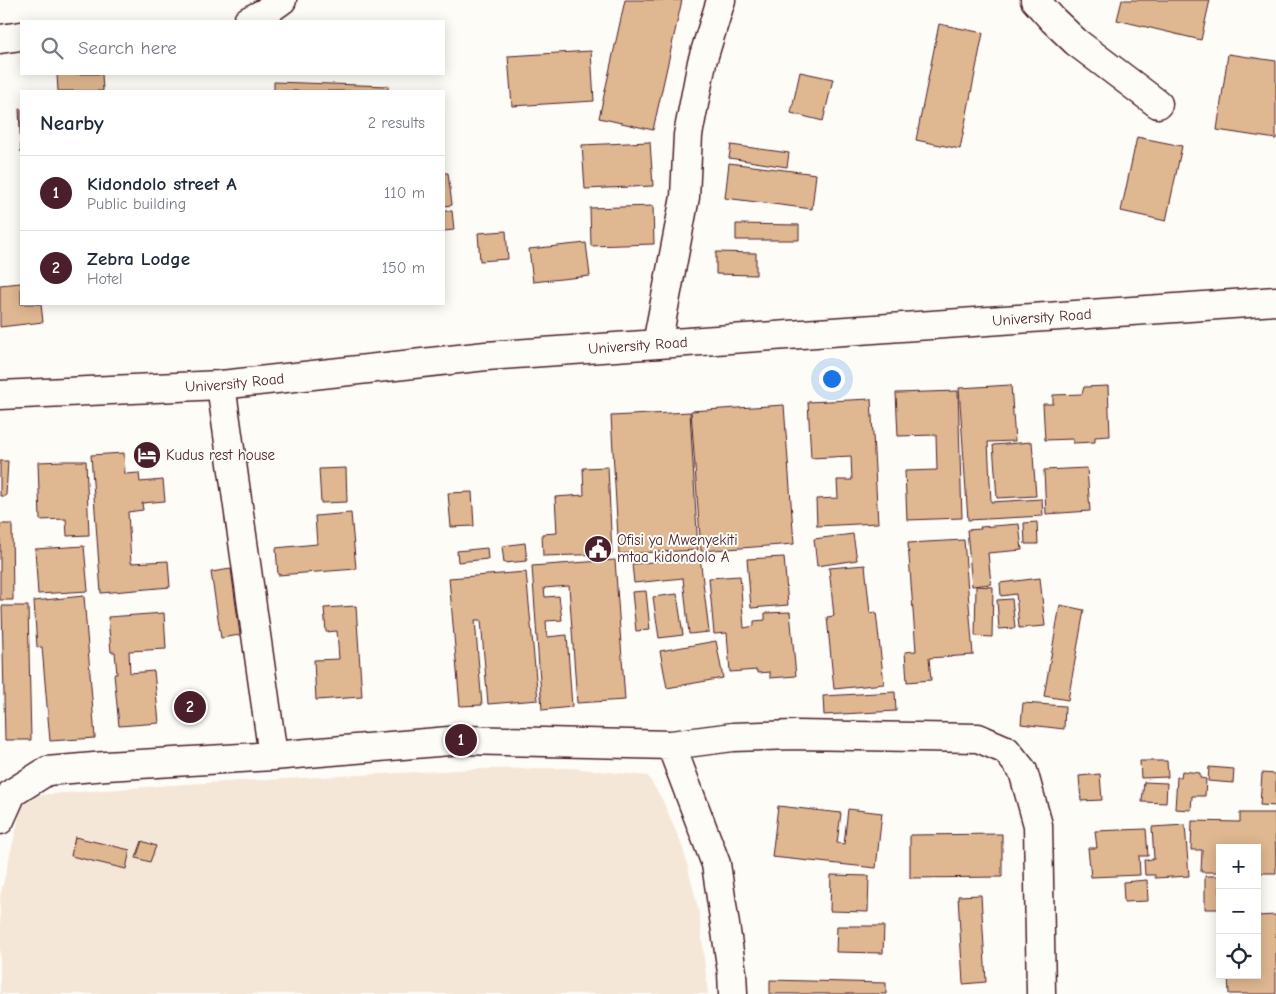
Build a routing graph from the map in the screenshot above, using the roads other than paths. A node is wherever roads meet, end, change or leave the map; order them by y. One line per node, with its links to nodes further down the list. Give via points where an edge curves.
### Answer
1 (282, 0): 4 (street)
2 (1035, 0): 7 (street, via 1076,42)
3 (722, 1): 9 (street, via 702,62 690,126 685,197)
4 (250, 20)
5 (20, 36): 6 (street)
6 (0, 39)
7 (1158, 104)
8 (1276, 302): 9 (street, University Road)
9 (657, 344): 10 (street, University Road, via 486,356)
10 (221, 385): 11 (street, University Road); 13 (street)
11 (0, 395)
12 (671, 745): 13 (street, via 461,740); 15 (street, via 716,864); 16 (street, via 733,737 795,735 978,738 1006,750 1023,771 1038,825)
13 (273, 756): 14 (street, via 47,771 12,793)
14 (0, 820)
15 (733, 994)
16 (1041, 994)

